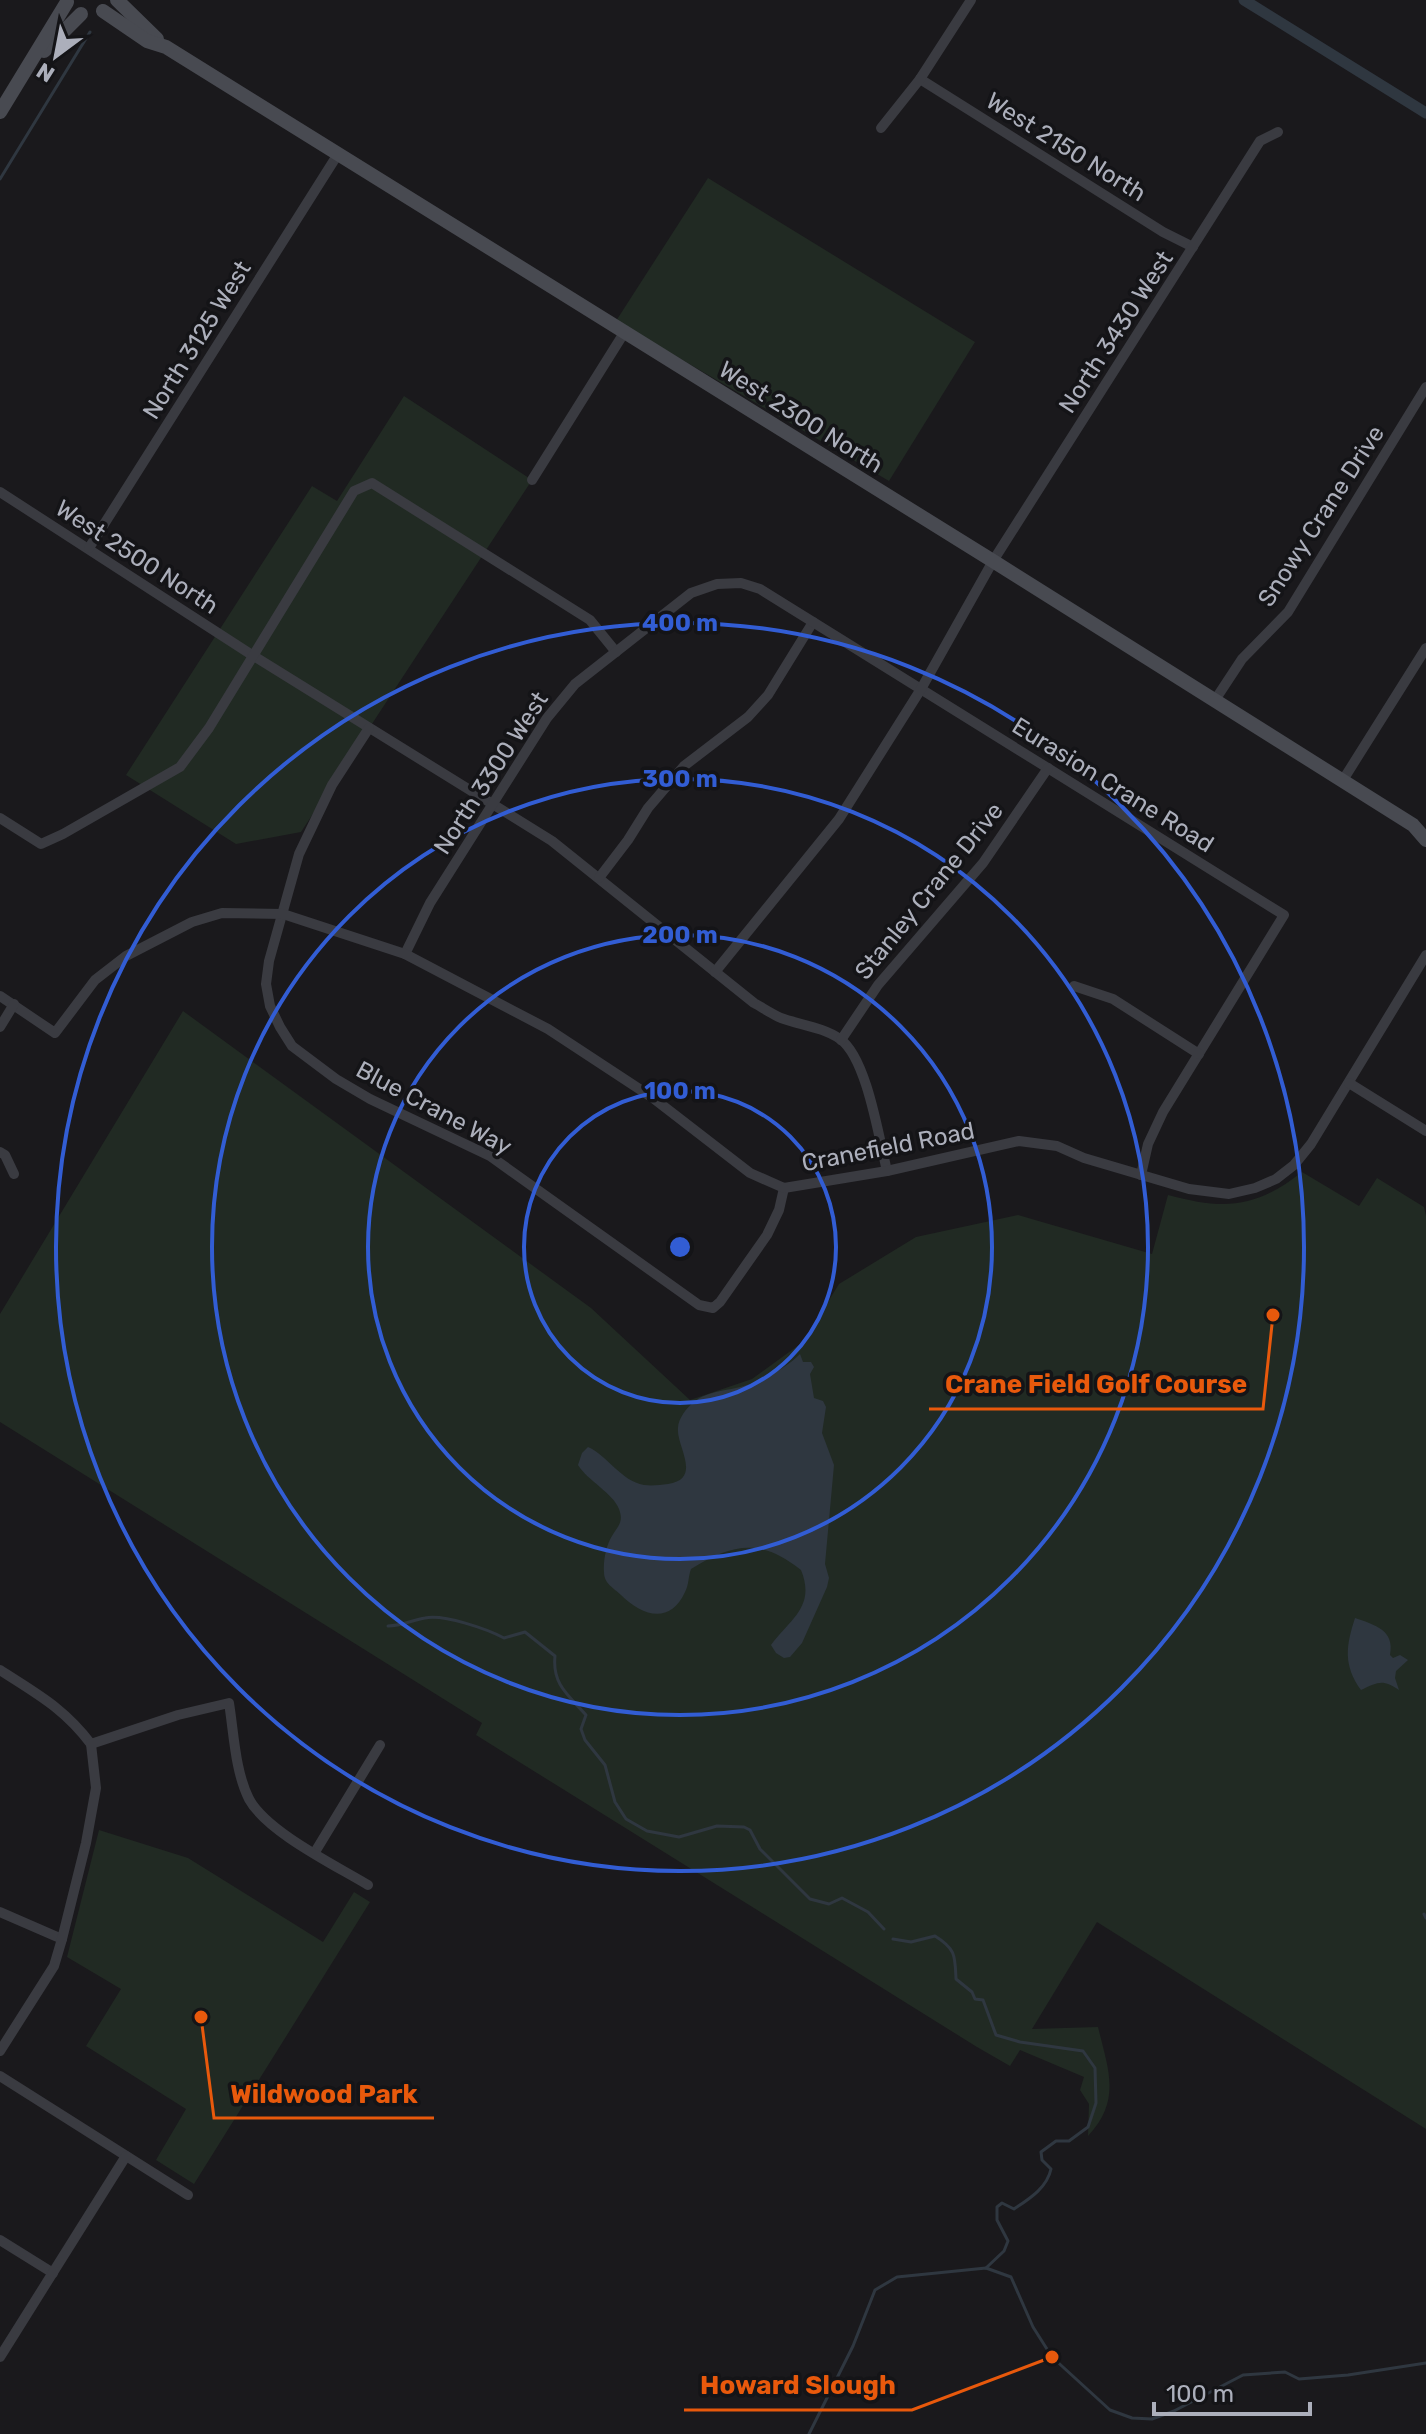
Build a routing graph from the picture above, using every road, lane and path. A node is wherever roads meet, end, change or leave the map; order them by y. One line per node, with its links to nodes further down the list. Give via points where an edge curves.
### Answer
1 (971, 0): 6 (street)
2 (67, 1): 4 (street); 5 (street)
3 (111, 4): 4 (street, via 96,14); 10 (street, West 2300 North, via 147,41 166,47)
4 (81, 14): 5 (street)
5 (32, 62): 7 (street)
6 (920, 79): 8 (street); 11 (street, West 2150 North)
7 (0, 112)
8 (881, 128)
9 (1278, 132): 11 (street, North 3430 West, via 1260,141)
10 (338, 154): 12 (street, West 2300 North); 16 (street, North 3125 West)
11 (1193, 247): 17 (street, North 3430 West)
12 (624, 333): 14 (street); 17 (street, West 2300 North)
13 (1426, 387): 24 (street, Snowy Crane Drive, via 1288,612 1242,659)
14 (532, 480)
15 (0, 492): 16 (street, West 2500 North)
16 (89, 548): 22 (street, West 2500 North)
17 (993, 561): 23 (street, North 3430 West); 24 (street, West 2300 North)
18 (717, 584): 19 (street, Eurasion Crane Road, via 760,589); 21 (street, North 3300 West, via 691,593)
19 (813, 622): 23 (street, Eurasion Crane Road); 32 (street, via 768,695 684,766)
20 (1426, 648): 27 (street)
21 (616, 652): 22 (street, via 590,620 372,483 354,491); 28 (street, North 3300 West, via 575,684 547,718)
22 (252, 655): 25 (street, West 2500 North); 29 (street, via 180,767 41,844)
23 (921, 689): 26 (street, Eurasion Crane Road); 36 (street, North 3430 West, via 839,819)
24 (1215, 700): 27 (street, West 2300 North)
25 (369, 728): 28 (street, West 2500 North); 33 (street, Blue Crane Way, via 332,785 299,854)
26 (1048, 768): 41 (street, Stanley Crane Drive, via 991,854 878,985); 42 (street, Eurasion Crane Road, via 1284,915)
27 (1343, 780): 30 (street, West 2300 North)
28 (492, 805): 32 (street, West 2500 North, via 552,841); 34 (street, North 3300 West, via 430,903)
29 (0, 818)
30 (1419, 827): 31 (street, West 2300 North)
31 (1426, 840)
32 (599, 878): 36 (street, West 2500 North)
33 (283, 914): 34 (street, Cranefield Road); 39 (street, Cranefield Road, via 222,913 192,922 126,956 95,980 55,1033); 49 (street, Blue Crane Way, via 266,984 270,1006 292,1046 370,1099 490,1156 693,1302 713,1308 767,1235)
34 (405, 954): 49 (street, Cranefield Road, via 548,1029 653,1098 750,1173)
35 (1426, 955): 43 (street, Cranefield Road)
36 (715, 972): 41 (street, West 2500 North, via 754,1003)
37 (1074, 986): 42 (street, via 1113,999)
38 (0, 996): 39 (street)
39 (14, 1004): 40 (street)
40 (0, 1027)
41 (841, 1040): 46 (street, via 866,1083)
42 (1199, 1054): 48 (street, via 1163,1112)
43 (1349, 1083): 44 (street); 48 (street, Cranefield Road, via 1294,1165 1266,1184 1211,1194)
44 (1426, 1131)
45 (0, 1152): 47 (street)
46 (887, 1171): 48 (street, Cranefield Road, via 1019,1141 1057,1146); 49 (street, Cranefield Road)
47 (14, 1174)
48 (1141, 1175)
49 (784, 1188)
50 (0, 1670): 51 (street, via 50,1702)
51 (91, 1744): 53 (street, via 229,1703 249,1798 261,1816); 56 (street, via 96,1788)
52 (380, 1745): 53 (street)
53 (315, 1852): 54 (street)
54 (368, 1885)
55 (0, 1912): 56 (street)
56 (62, 1939): 57 (street, via 54,1966)
57 (0, 2051)
58 (0, 2076): 59 (street)
59 (126, 2156): 60 (street); 62 (street)
60 (188, 2195)
61 (0, 2240): 62 (street)
62 (53, 2273): 63 (street)
63 (0, 2357)

